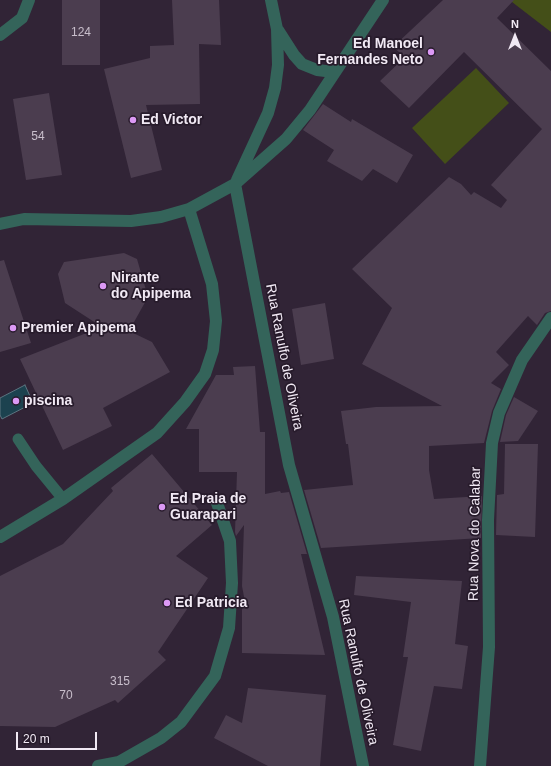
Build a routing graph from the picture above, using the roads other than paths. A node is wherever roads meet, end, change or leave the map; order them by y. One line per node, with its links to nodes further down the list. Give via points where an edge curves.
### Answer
1 (29, 0): 5 (street, via 22,18)
2 (271, 0): 4 (street)
3 (383, 0): 6 (street)
4 (277, 29): 6 (street, via 302,64 317,70); 7 (street, via 278,65 275,88 268,113)
5 (0, 35)
6 (334, 72): 7 (street, via 310,110 286,139)
7 (235, 184): 8 (street); 16 (street, Rua Ranulfo de Oliveira, via 289,465 333,617)
8 (189, 209): 9 (street, via 161,217 131,221 24,219); 12 (street, via 212,284 216,321 213,350 204,374 185,402 157,433)
9 (0, 224)
10 (551, 318): 17 (street, Rua Nova do Calabar, via 522,360 500,413 492,443 488,520 489,647)
11 (18, 439): 12 (lane, via 36,466)
12 (63, 498): 14 (street)
13 (217, 503): 15 (street, via 230,540 232,583 229,628 215,676 181,722 161,738 119,762)
14 (0, 537)
15 (98, 766)
16 (363, 766)
17 (480, 766)

